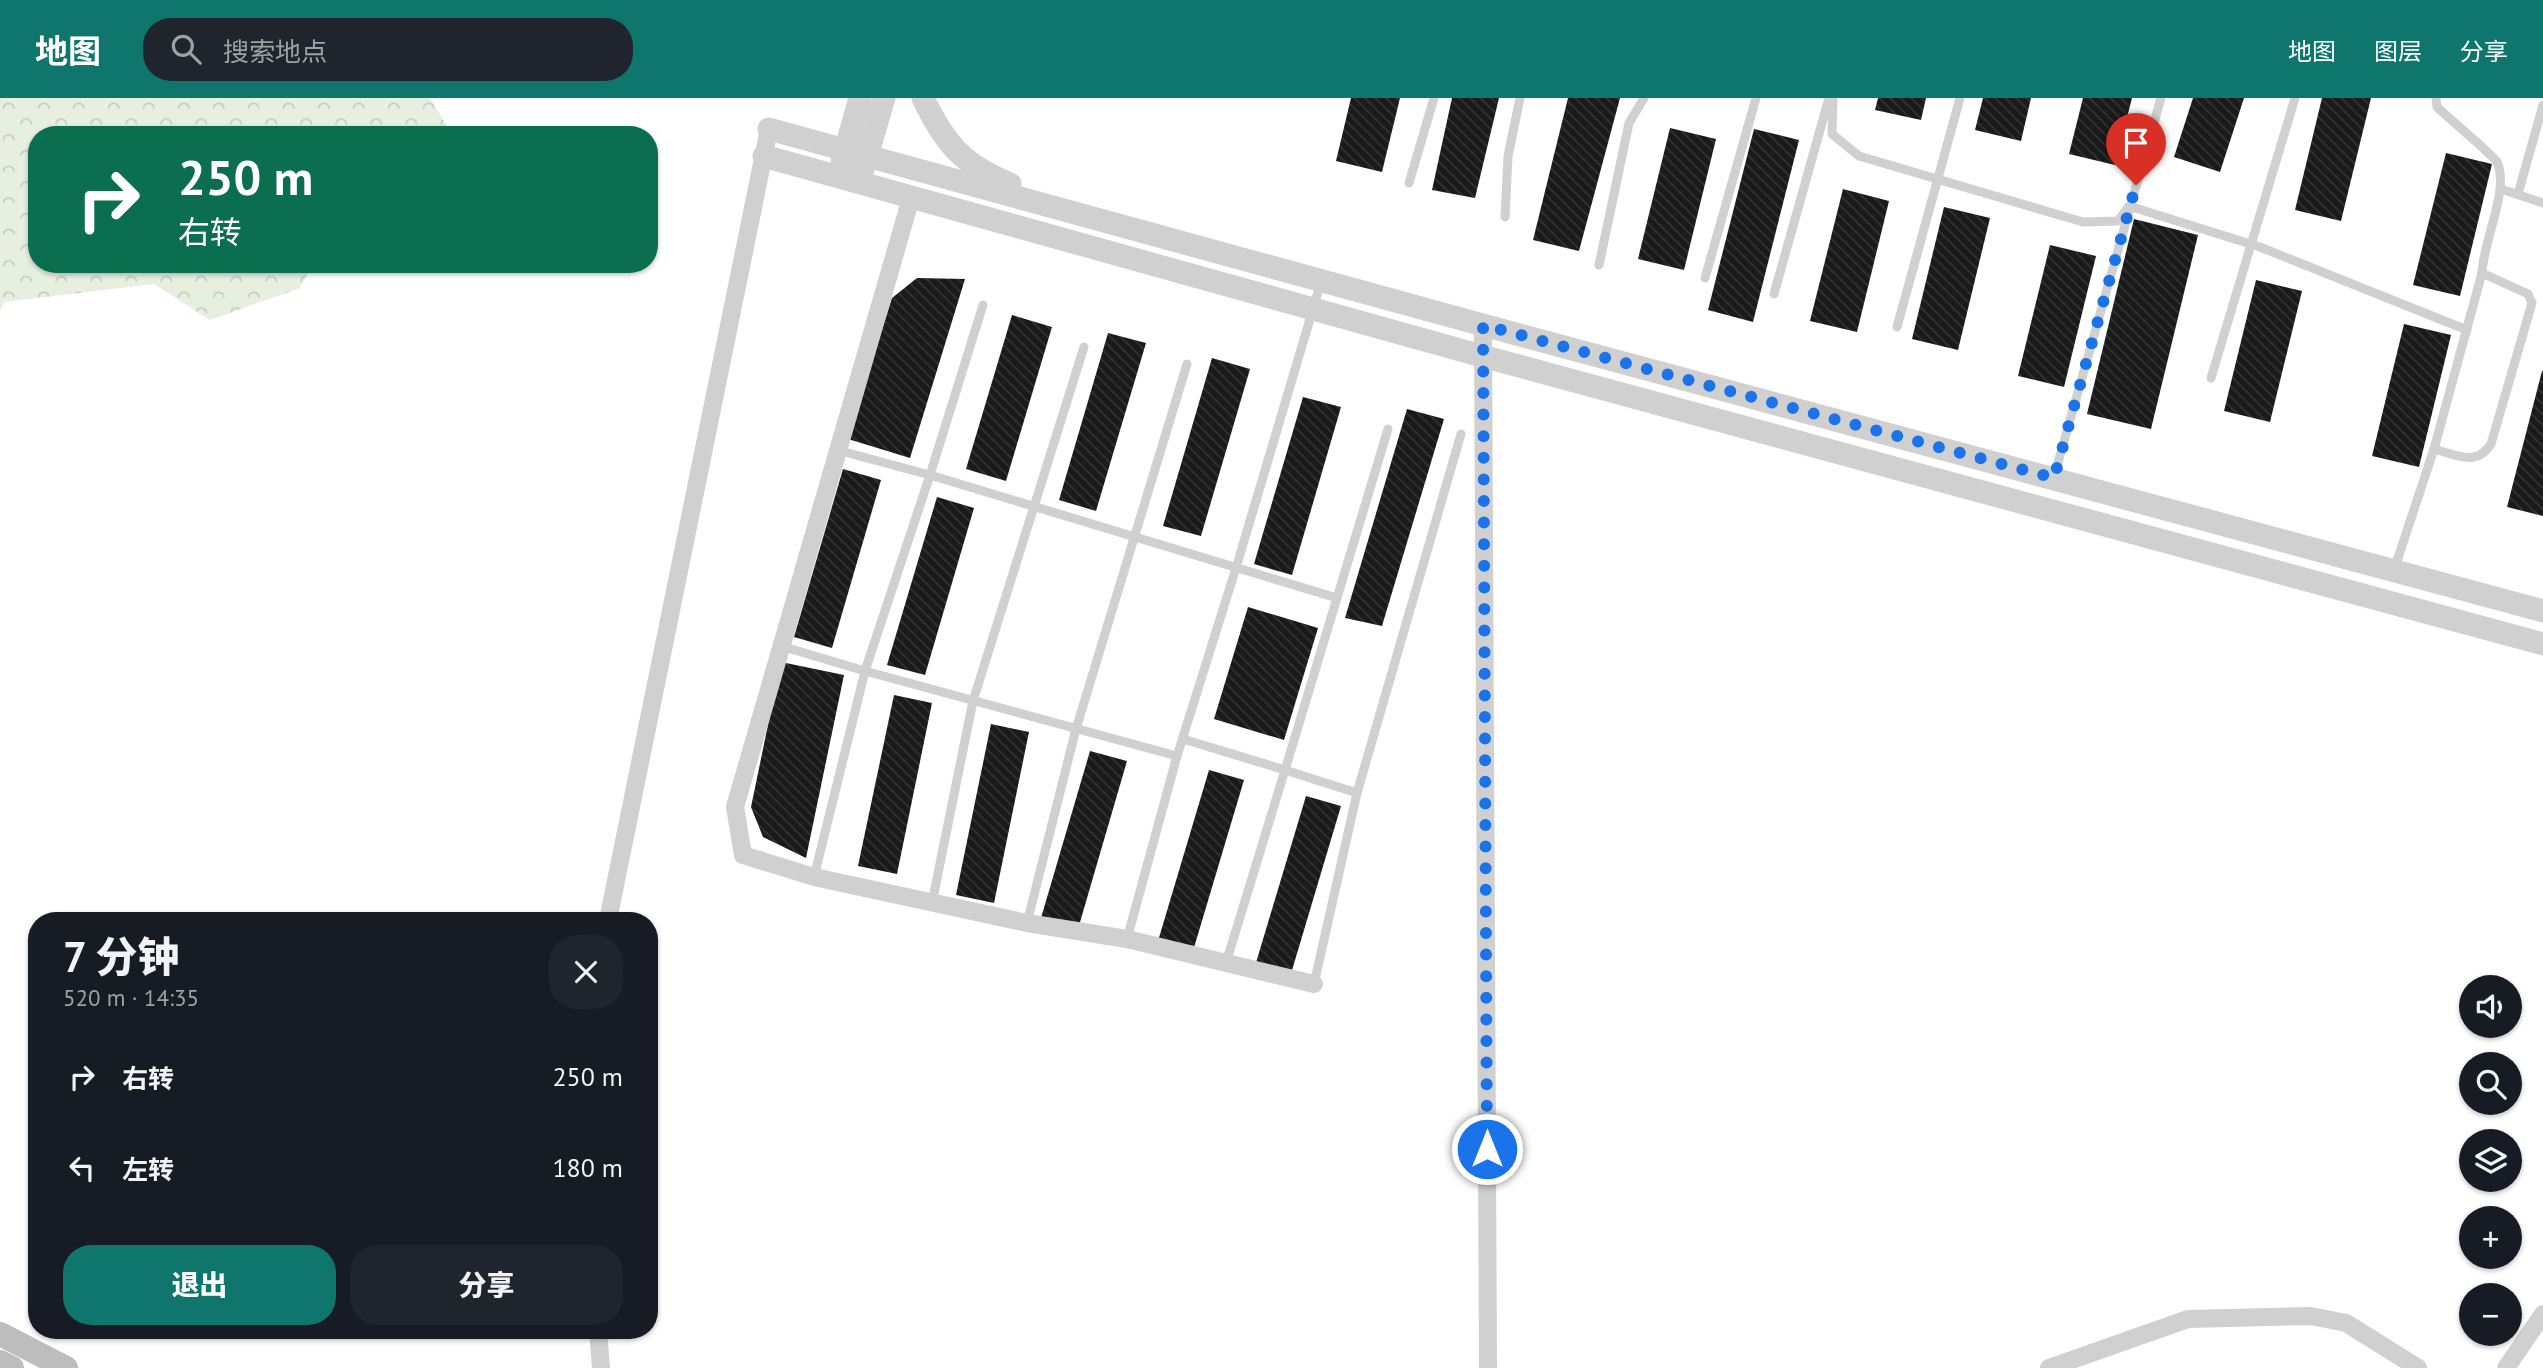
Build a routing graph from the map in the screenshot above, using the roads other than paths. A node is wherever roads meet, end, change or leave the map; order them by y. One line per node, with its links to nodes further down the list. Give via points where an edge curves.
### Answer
1 (859, 98): 16 (street)
2 (884, 98): 16 (street)
3 (923, 98): 26 (street, via 944,138 965,159 992,177)
4 (1434, 98): 20 (lane)
5 (1520, 98): 27 (lane, via 1508,156)
6 (1644, 98): 29 (lane, via 1629,123)
7 (1756, 98): 31 (lane)
8 (1831, 98): 19 (lane, via 1832,134 1858,156); 33 (lane)
9 (1961, 98): 19 (lane)
10 (2161, 98): 25 (lane)
11 (2295, 98): 28 (lane)
12 (2426, 98): 13 (lane)
13 (2436, 102): 21 (lane, via 2497,161)
14 (2543, 105): 22 (lane)
15 (769, 130): 16 (street); 17 (street)
16 (856, 153): 18 (street); 26 (street)
17 (764, 156): 18 (street); 66 (street)
18 (849, 179): 23 (street)
19 (1938, 179): 25 (lane, via 2083,222 2118,221); 37 (lane)
20 (1409, 183)
21 (2501, 190): 22 (lane); 30 (lane)
22 (2518, 194): 24 (lane)
23 (911, 198): 35 (street); 46 (street)
24 (2543, 202)
25 (2129, 206): 28 (lane); 48 (lane)
26 (1074, 212): 32 (street)
27 (1505, 217)
28 (2251, 244): 38 (lane); 42 (lane)
29 (1599, 265)
30 (2482, 273): 38 (lane); 45 (lane, via 2528,294 2532,303 2491,444 2476,458)
31 (1705, 278)
32 (1322, 280): 35 (lane); 36 (street)
33 (1774, 294)
34 (983, 305): 47 (lane)
35 (1313, 310): 40 (street); 51 (lane)
36 (1483, 325): 40 (street); 48 (street)
37 (1897, 327)
38 (2467, 330): 45 (lane)
39 (1084, 347): 49 (lane)
40 (1482, 356): 55 (street); 78 (street)
41 (1187, 363): 50 (lane)
42 (2211, 379)
43 (1388, 429): 53 (lane)
44 (1461, 434): 63 (lane)
45 (2434, 449): 52 (lane)
46 (837, 450): 47 (lane); 56 (street)
47 (930, 475): 49 (lane); 57 (lane)
48 (2054, 478): 52 (street)
49 (1034, 507): 50 (lane); 58 (lane)
50 (1133, 537): 51 (lane); 59 (lane)
51 (1236, 568): 53 (lane); 60 (lane)
52 (2394, 570): 54 (street)
53 (1337, 598): 62 (lane)
54 (2543, 611)
55 (2543, 644)
56 (781, 646): 57 (lane); 64 (street, via 734,807 743,855)
57 (866, 671): 58 (lane); 64 (lane)
58 (973, 701): 59 (lane); 65 (lane)
59 (1076, 729): 61 (lane); 67 (lane)
60 (1183, 739): 61 (lane); 62 (lane)
61 (1177, 756): 68 (lane)
62 (1285, 770): 63 (lane); 69 (lane)
63 (1357, 793): 70 (lane)
64 (814, 877): 65 (street)
65 (932, 902): 67 (street)
66 (610, 912)
67 (1027, 923): 68 (street)
68 (1127, 939): 69 (street)
69 (1226, 963): 70 (street)
70 (1314, 984)
71 (2543, 1314): 81 (street)
72 (0, 1334): 76 (main road)
73 (599, 1339): 77 (street)
74 (0, 1362): 75 (main road)
75 (12, 1368)
76 (66, 1368)
77 (601, 1368)
78 (1488, 1368)
79 (2049, 1368): 80 (street, via 2188,1319 2311,1316 2346,1323)
80 (2418, 1368)
81 (2506, 1368)

